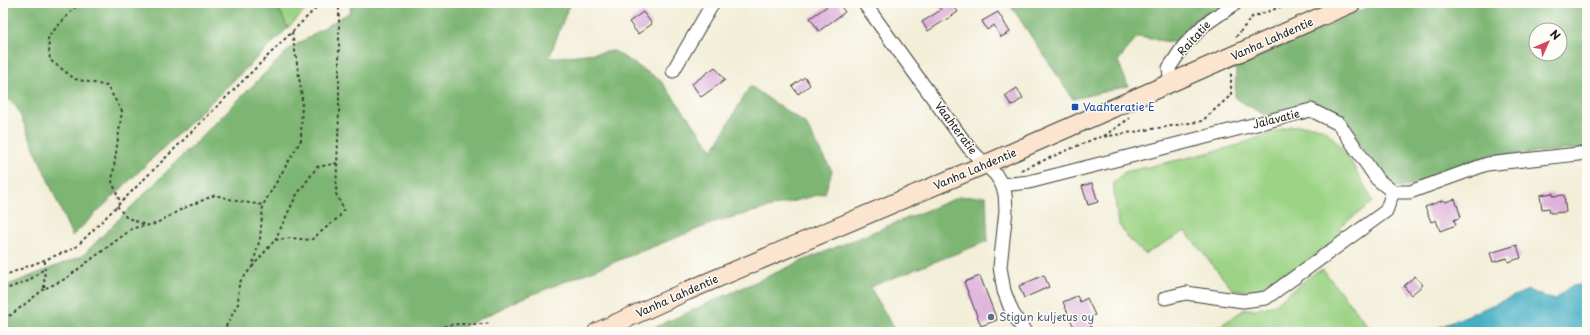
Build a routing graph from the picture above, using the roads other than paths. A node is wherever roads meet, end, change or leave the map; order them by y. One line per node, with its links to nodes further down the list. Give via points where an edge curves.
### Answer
1 (713, 3): 5 (street)
2 (864, 3): 8 (street, Vaahteratie, via 969,148)
3 (1236, 3): 6 (street, Raitatie, via 1204,25 1183,47 1169,68)
4 (1352, 3): 6 (main road, Vanha Lahdentie)
5 (673, 71)
6 (1171, 84): 8 (main road, Vanha Lahdentie)
7 (1587, 153): 9 (street, via 1487,164 1410,192)
8 (995, 175): 9 (street, Jalavatie, via 1029,182 1311,110 1339,124 1377,179); 11 (main road, Vanha Lahdentie, via 687,291); 12 (street, via 1005,194 1006,210 1000,267 1012,312)
9 (1393, 192): 10 (street, via 1386,211 1266,298 1243,301 1186,294)
10 (1165, 298)
11 (596, 332)
12 (1025, 332)

